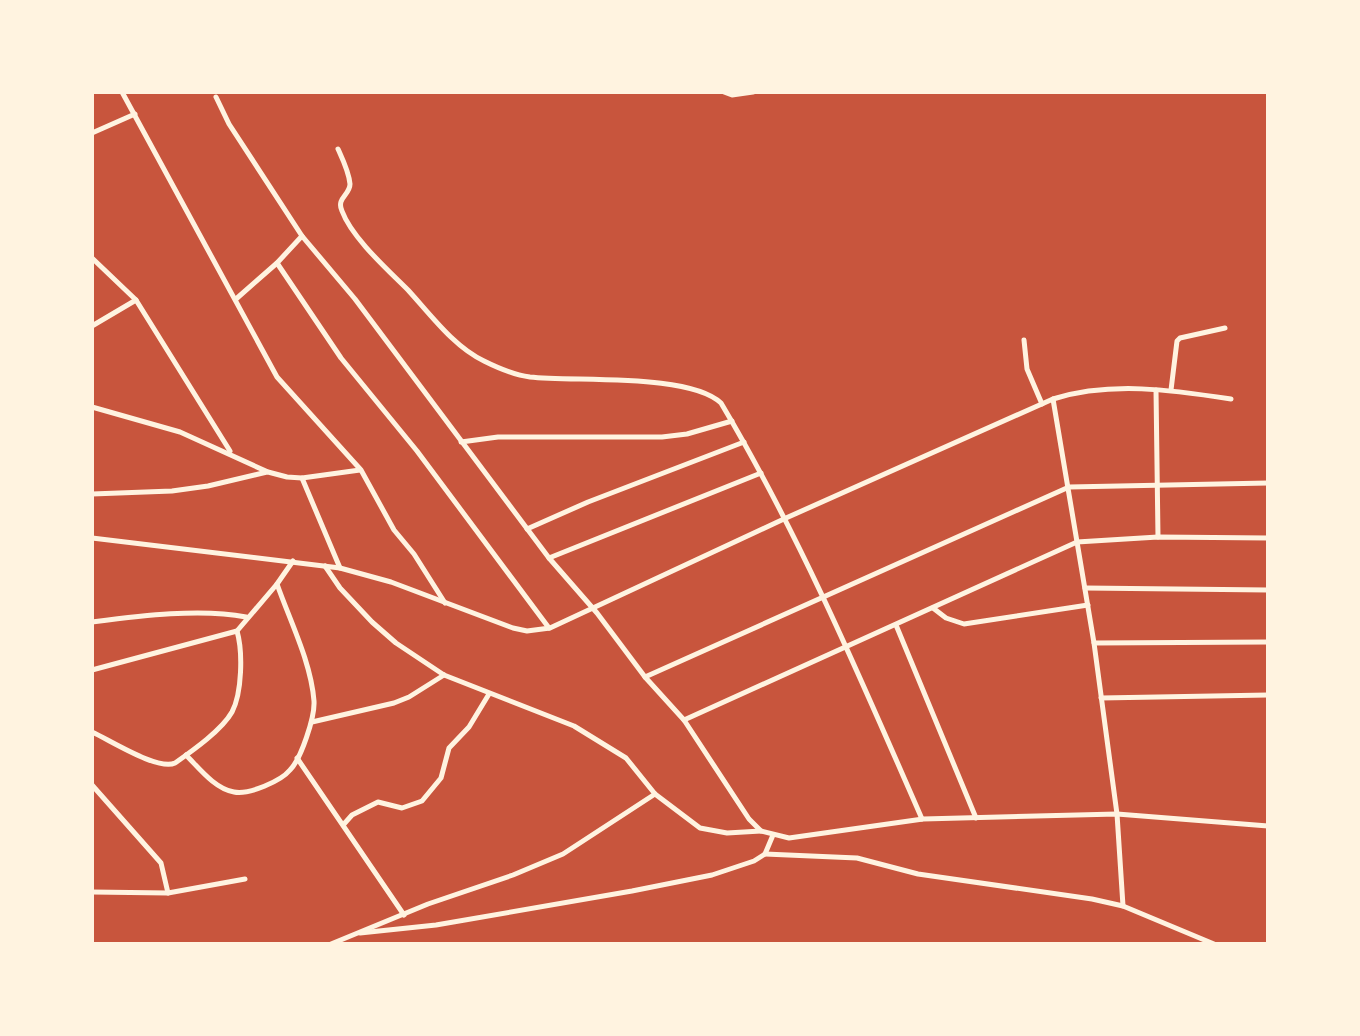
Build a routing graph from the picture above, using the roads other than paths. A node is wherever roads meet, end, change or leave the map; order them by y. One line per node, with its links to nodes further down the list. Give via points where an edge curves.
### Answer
1 (122, 92): 5 (street)
2 (724, 92): 3 (street)
3 (753, 92)
4 (216, 97): 8 (street)
5 (135, 114): 6 (street); 11 (street)
6 (92, 133)
7 (338, 149): 22 (street, via 350,182 340,206 350,226 480,360 527,377 623,380 703,391 721,403)
8 (302, 236): 10 (street); 23 (street)
9 (92, 258): 12 (street)
10 (277, 263): 11 (street); 55 (street, via 341,358)
11 (236, 299): 26 (street, via 277,377)
12 (136, 300): 13 (street); 25 (street)
13 (92, 326)
14 (1225, 328): 17 (street, via 1177,341)
15 (1024, 340): 20 (street, via 1027,369)
16 (1156, 390): 17 (street); 18 (street, via 1103,389); 31 (street)
17 (1171, 390): 19 (street)
18 (1053, 399): 20 (street); 32 (street)
19 (1231, 399)
20 (1042, 404): 34 (street)
21 (92, 407): 25 (street, via 180,432)
22 (732, 421): 23 (street, via 662,437 498,437); 24 (street)
23 (461, 442): 35 (street)
24 (744, 442): 28 (street); 35 (street)
25 (232, 454): 27 (street)
26 (361, 470): 29 (street); 48 (street, via 394,530)
27 (268, 472): 29 (street); 33 (street, via 172,491)
28 (761, 473): 34 (street); 40 (street)
29 (302, 478): 43 (street)
30 (1268, 483): 31 (street)
31 (1158, 484): 32 (street); 36 (street)
32 (1069, 487): 39 (street); 47 (street)
33 (92, 494)
34 (786, 518): 47 (street); 51 (street)
35 (527, 529): 40 (street)
36 (1158, 537): 38 (street); 39 (street)
37 (92, 538): 41 (street)
38 (1268, 538)
39 (1077, 542): 45 (street); 50 (street)
40 (549, 558): 51 (street)
41 (293, 561): 42 (street); 44 (street)
42 (325, 565): 43 (street); 61 (street, via 372,622)
43 (340, 568): 48 (street)
44 (277, 584): 52 (street); 67 (street, via 309,675)
45 (1085, 588): 46 (street); 49 (street)
46 (1268, 590)
47 (824, 596): 59 (street); 62 (street)
48 (446, 603): 55 (street, via 513,628)
49 (1088, 605): 50 (street, via 964,624); 58 (street)
50 (933, 608): 54 (street)
51 (592, 610): 55 (street); 62 (street)
52 (246, 617): 53 (street, via 202,614); 56 (street)
53 (92, 622)
54 (896, 625): 59 (street); 74 (street)
55 (550, 628)
56 (237, 631): 60 (street); 69 (street, via 240,665 232,712)
57 (1268, 642): 58 (street)
58 (1094, 643): 65 (street)
59 (846, 646): 66 (street); 75 (street)
60 (92, 670)
61 (444, 675): 63 (street); 67 (street, via 394,703)
62 (645, 677): 66 (street)
63 (489, 694): 72 (street, via 574,726 626,758); 76 (street, via 449,748 441,778 422,801 402,808 378,802)
64 (1268, 695): 65 (street)
65 (1101, 698): 73 (street)
66 (684, 720): 78 (street)
67 (312, 722): 70 (street)
68 (92, 732): 69 (street, via 164,765)
69 (186, 755): 70 (street, via 218,786 235,792 288,774)
70 (297, 758): 76 (street)
71 (92, 785): 83 (street, via 161,863)
72 (655, 794): 78 (street, via 700,828); 85 (street, via 563,854)
73 (1117, 814): 74 (street); 77 (street); 84 (street)
74 (976, 818): 75 (street)
75 (923, 819): 79 (street, via 811,836)
76 (344, 824): 85 (street)
77 (1268, 826)
78 (761, 831): 79 (street)
79 (773, 835): 80 (street)
80 (765, 854): 84 (street, via 857,858 918,874 1053,891); 86 (street, via 712,875 632,891)
81 (245, 879): 83 (street)
82 (92, 892): 83 (street)
83 (168, 893)
84 (1123, 906): 88 (street)
85 (404, 915): 86 (street)
86 (360, 933): 87 (street)
87 (331, 944)
88 (1214, 944)

